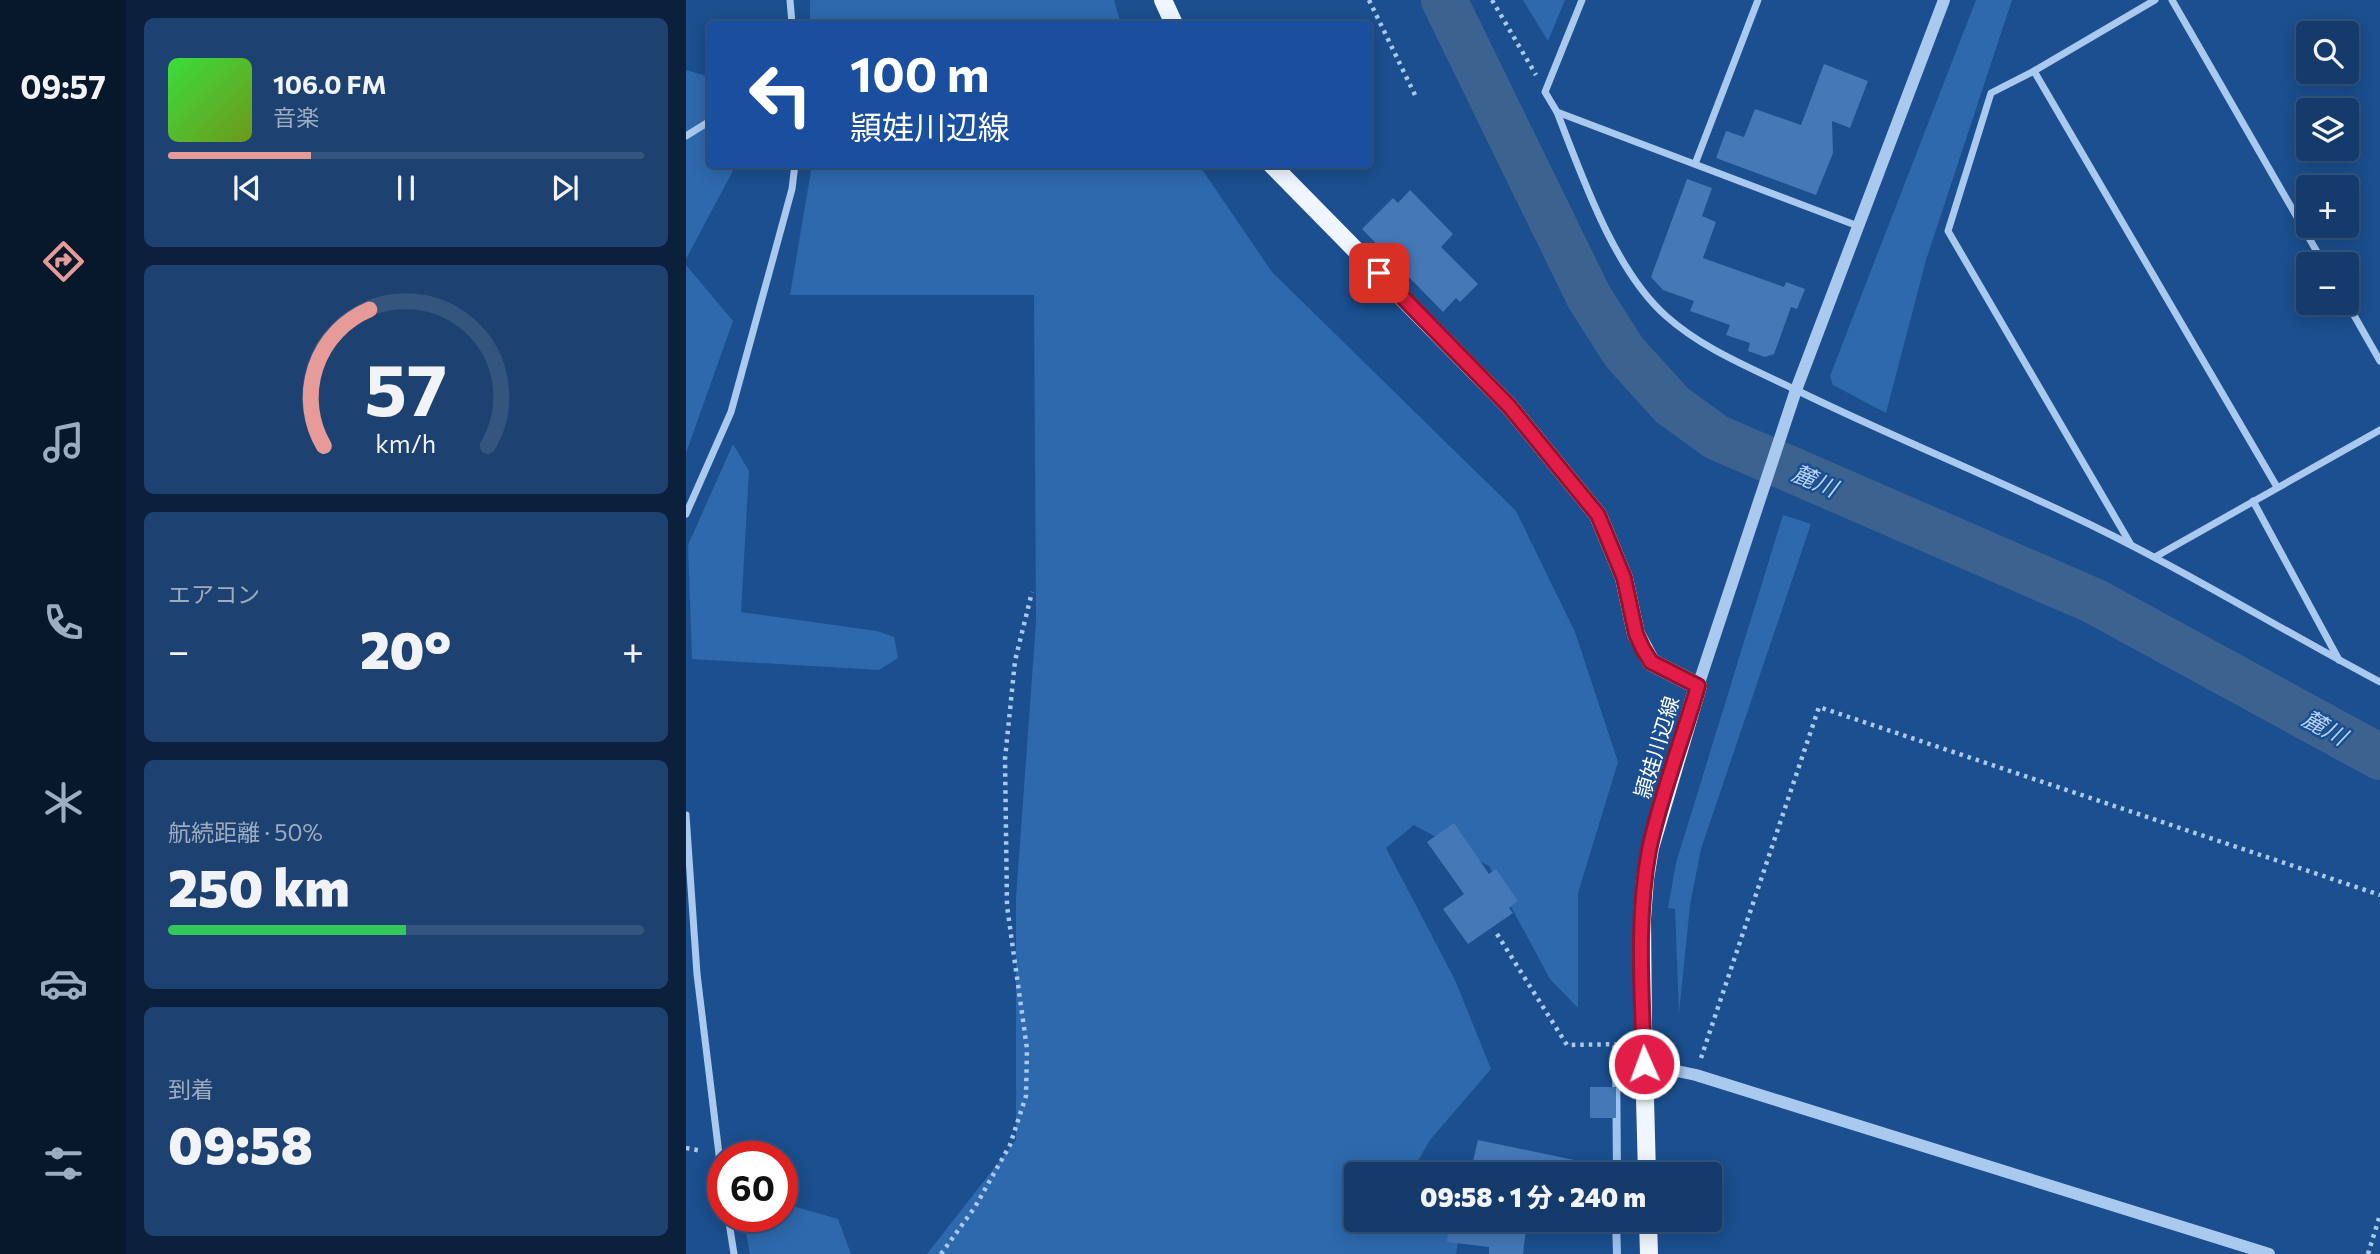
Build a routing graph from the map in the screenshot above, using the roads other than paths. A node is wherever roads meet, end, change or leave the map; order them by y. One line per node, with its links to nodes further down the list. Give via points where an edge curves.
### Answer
1 (790, 0): 8 (street)
2 (1163, 0): 9 (main road)
3 (1582, 0): 11 (street, via 1545,92)
4 (1758, 0): 14 (street)
5 (1944, 0): 17 (street)
6 (2155, 0): 10 (street)
7 (2172, 0): 18 (street)
8 (792, 21)
9 (1173, 21)
10 (2034, 71): 23 (street); 26 (street, via 1991,93 1948,231)
11 (1557, 112): 14 (street); 21 (street, via 1597,212 1637,285 1664,315 1704,345)
12 (707, 123): 13 (street)
13 (686, 136)
14 (1695, 164): 17 (street)
15 (795, 168): 25 (street, via 732,412)
16 (1275, 168): 30 (main road, 頴娃川辺線, via 1517,416 1598,515 1624,578 1636,634 1651,662)
17 (1858, 226): 21 (street)
18 (2317, 252)
19 (2354, 315): 20 (street)
20 (2380, 361)
21 (1796, 390): 26 (street); 30 (street)
22 (2380, 430): 23 (street)
23 (2277, 487): 24 (street)
24 (2253, 501): 27 (street); 28 (street)
25 (686, 514)
26 (2131, 544): 27 (street)
27 (2155, 557): 28 (street)
28 (2339, 660): 29 (street)
29 (2380, 682)
30 (1698, 686): 32 (main road, 頴娃川辺線, via 1645,879)
31 (686, 815): 33 (street)
32 (1644, 1064): 34 (main road, 頴娃川辺線); 39 (street, via 1696,1075)
33 (716, 1141)
34 (1647, 1162)
35 (731, 1232): 37 (street)
36 (1648, 1232): 38 (main road)
37 (734, 1254)
38 (1649, 1254)
39 (2269, 1254)

